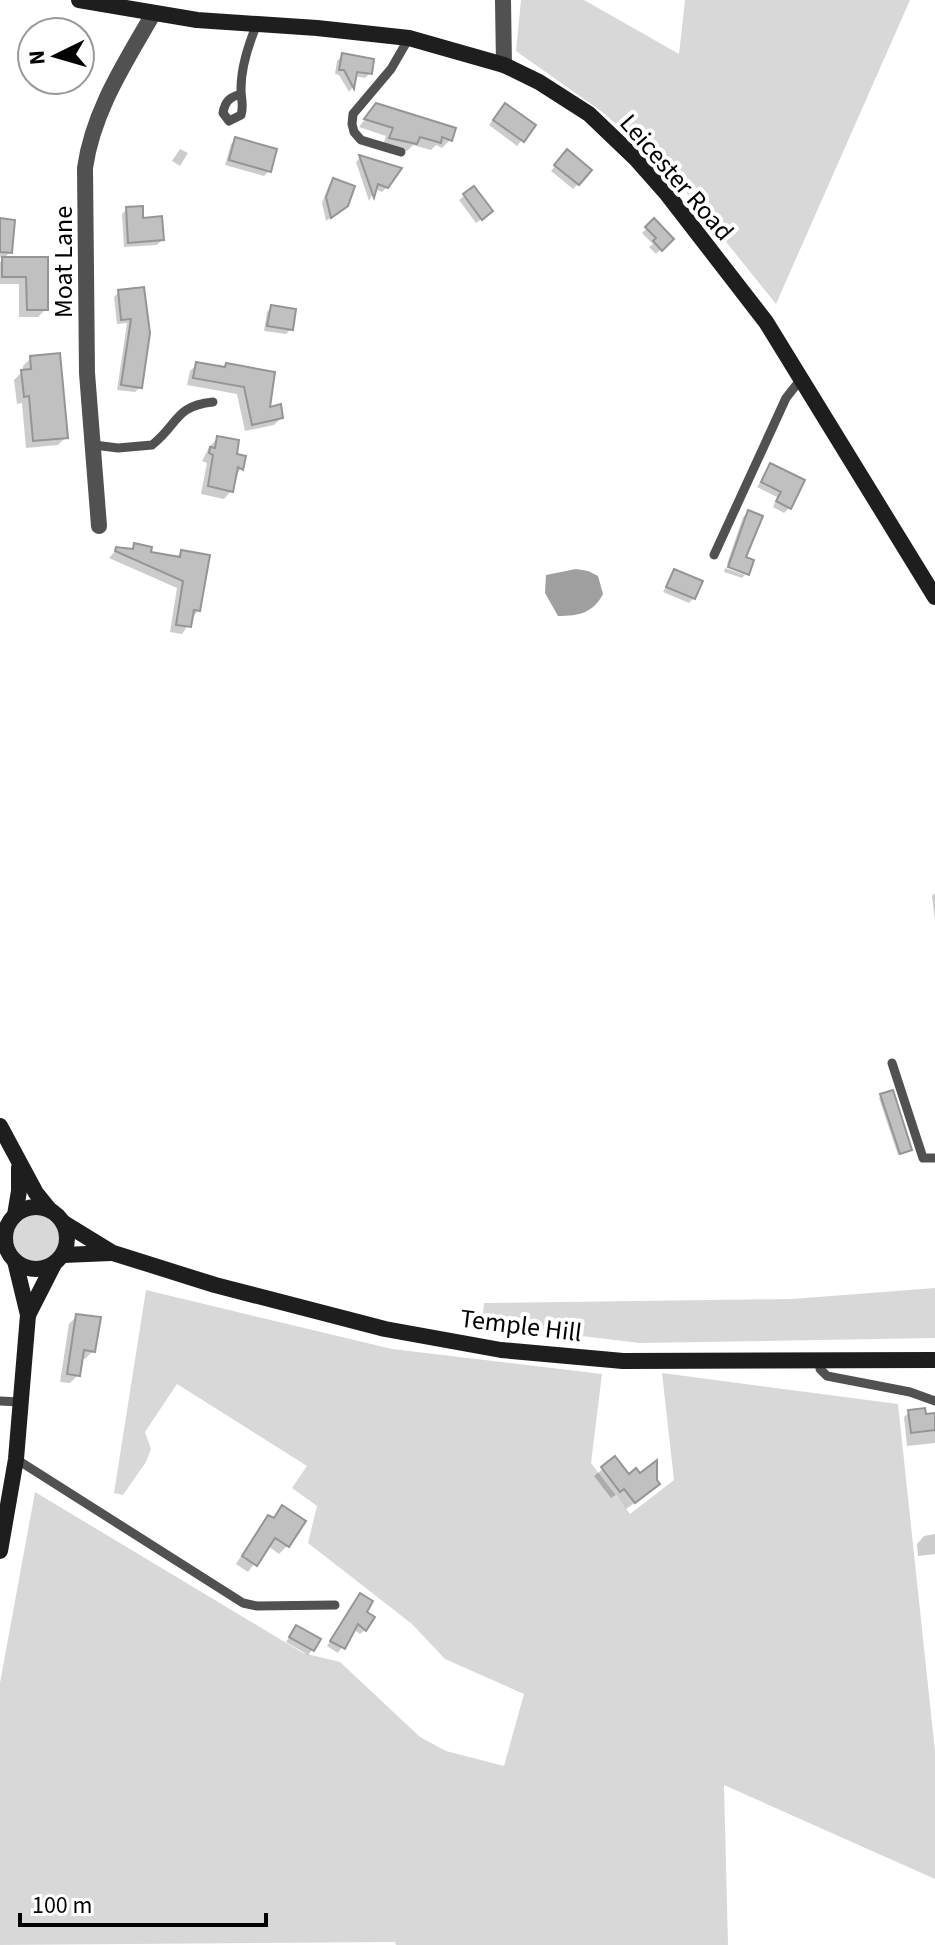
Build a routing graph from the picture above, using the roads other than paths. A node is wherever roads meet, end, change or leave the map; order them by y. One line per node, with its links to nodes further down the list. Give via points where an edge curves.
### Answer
1 (79, 0): 3 (main road, Leicester Road)
2 (503, 0): 6 (street)
3 (153, 14): 4 (main road, Leicester Road); 11 (street, Moat Lane, via 108,94 85,168 87,373)
4 (257, 24): 5 (main road, Leicester Road); 7 (lane)
5 (409, 38): 6 (main road, Leicester Road); 8 (lane, via 353,114 352,124 361,140)
6 (504, 65): 9 (main road, Leicester Road, via 589,114 636,159 766,322)
7 (241, 94)
8 (401, 152)
9 (801, 379): 13 (lane, via 786,398); 14 (main road, Leicester Road)
10 (213, 402): 11 (lane, via 184,409 152,445)
11 (94, 445): 12 (street, Moat Lane)
12 (99, 526)
13 (714, 555)
14 (935, 597)
15 (892, 1063): 17 (lane, via 923,1158)
16 (0, 1126): 18 (main road)
17 (935, 1158)
18 (18, 1163): 19 (main road); 20 (main road, via 19,1191)
19 (49, 1209): 20 (main road, via 31,1207); 21 (main road)
20 (8, 1221): 22 (main road)
21 (64, 1223): 23 (main road, Temple Hill); 24 (main road, via 67,1239)
22 (7, 1252): 24 (main road, via 30,1269); 25 (main road)
23 (113, 1253): 24 (main road, Temple Hill); 27 (main road, Temple Hill, via 385,1329 501,1350 623,1361)
24 (58, 1259): 25 (main road)
25 (28, 1315): 30 (main road)
26 (935, 1360): 27 (main road, Temple Hill)
27 (821, 1361): 29 (lane, via 827,1376)
28 (0, 1401): 30 (lane)
29 (935, 1401)
30 (20, 1402): 31 (main road)
31 (16, 1459): 32 (main road); 33 (lane, via 243,1603)
32 (0, 1551)
33 (335, 1605)

